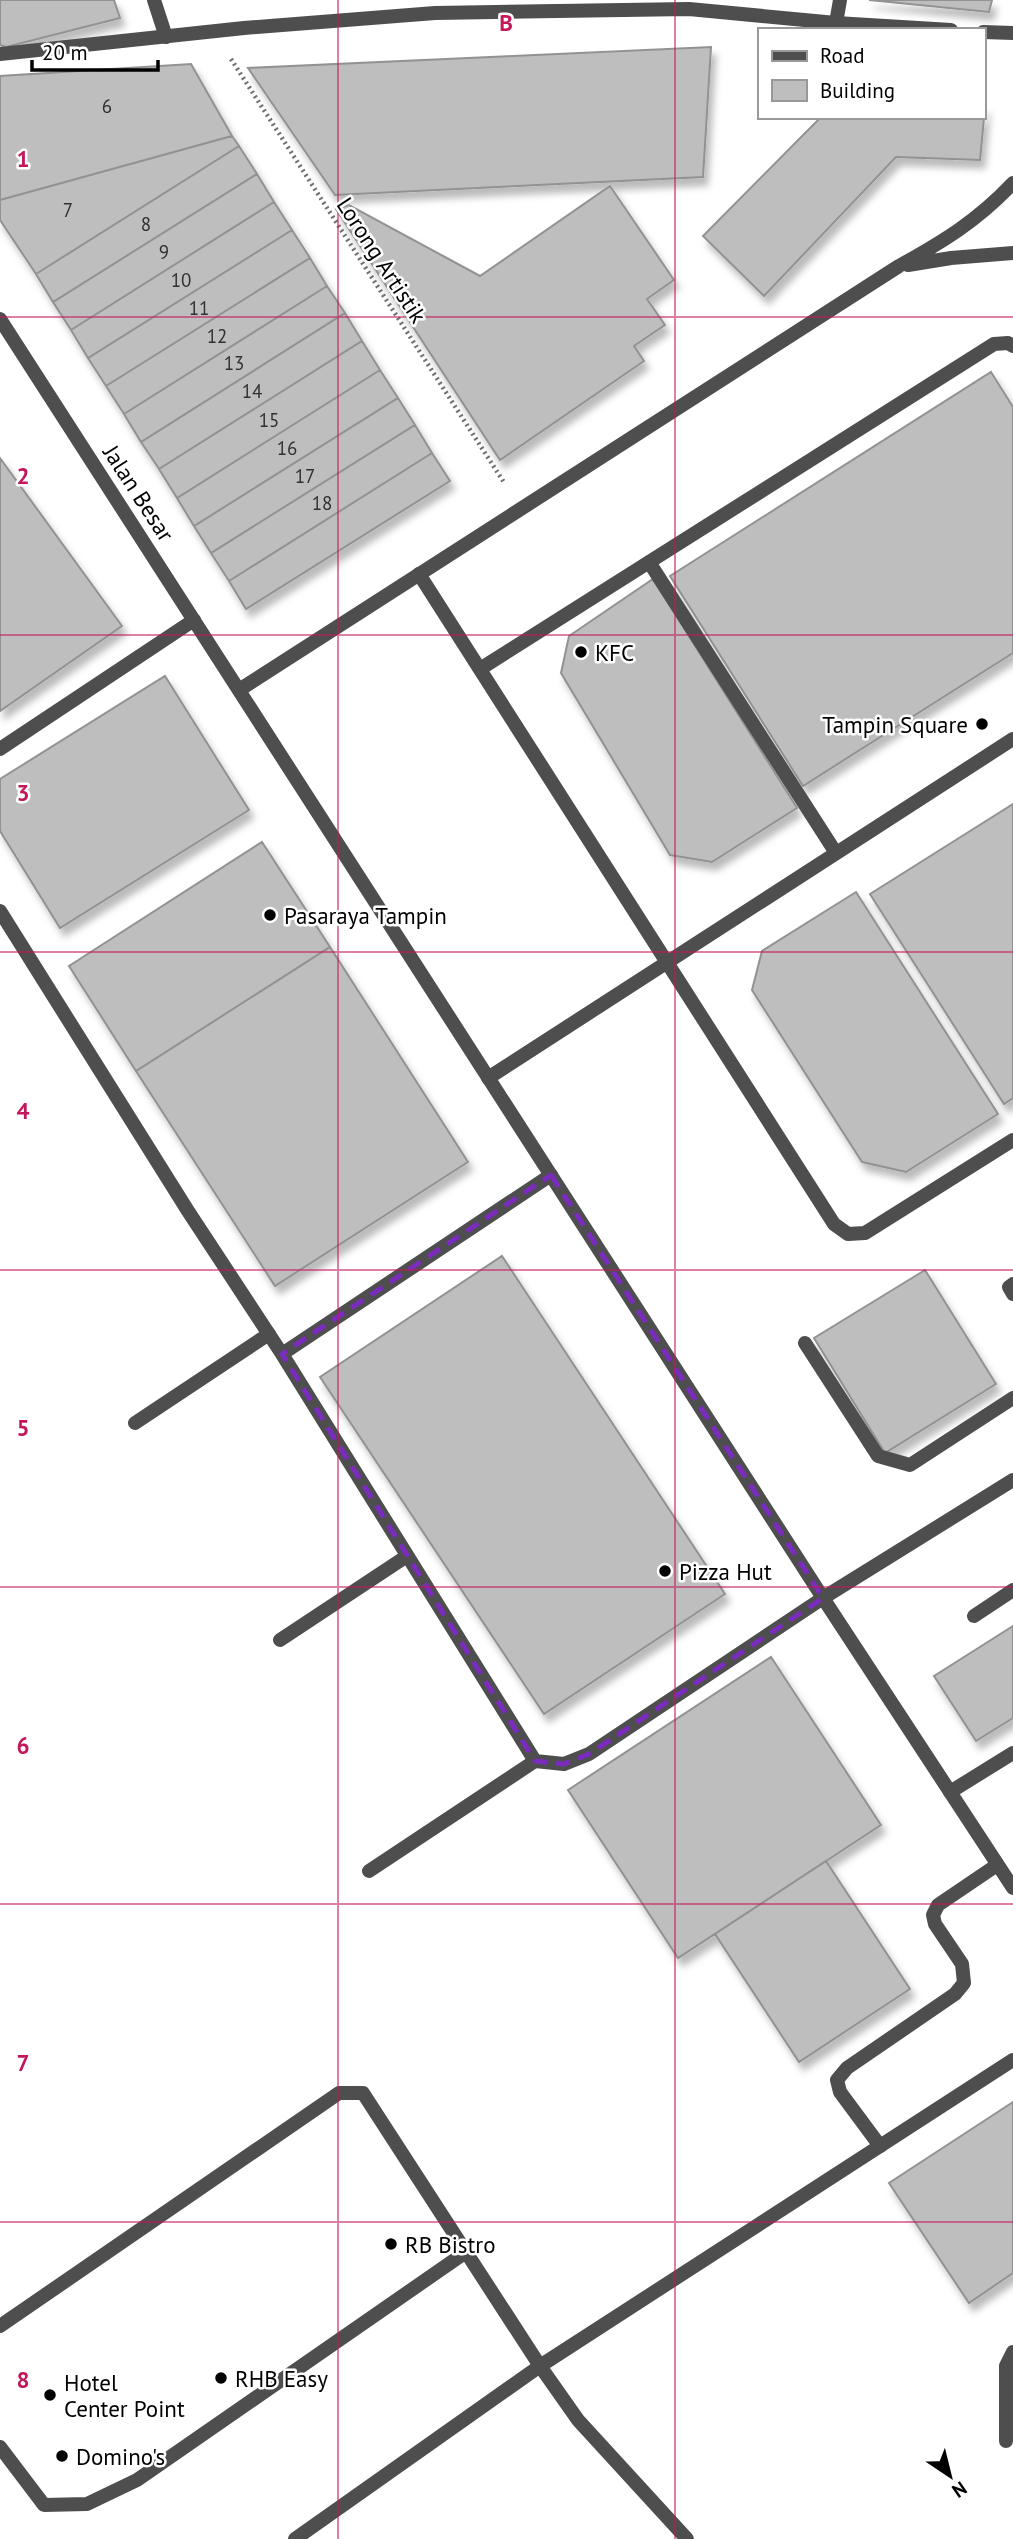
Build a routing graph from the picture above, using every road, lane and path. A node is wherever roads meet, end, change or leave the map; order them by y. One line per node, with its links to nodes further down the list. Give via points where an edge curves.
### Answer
1 (154, 0): 13 (street)
2 (840, 0): 8 (street)
3 (671, 5): 6 (street); 8 (street)
4 (433, 6): 7 (street); 10 (street)
5 (556, 6): 6 (street); 7 (street)
6 (611, 6)
7 (498, 7)
8 (836, 23): 9 (street)
9 (918, 28)
10 (213, 31): 13 (street); 20 (path, Lorong Artistik)
11 (985, 32): 12 (street)
12 (1013, 33)
13 (166, 37): 14 (street)
14 (0, 54)
15 (1013, 183): 17 (street, via 961,230)
16 (1013, 253): 17 (street)
17 (899, 266): 20 (street)
18 (0, 319): 23 (street, Jalan Besar)
19 (1013, 345): 21 (street, via 994,344)
20 (521, 508): 22 (street)
21 (649, 562): 24 (street); 28 (street)
22 (419, 574): 24 (street); 25 (street)
23 (194, 620): 25 (street, Jalan Besar); 27 (street)
24 (480, 669): 30 (street)
25 (239, 690): 31 (street, Jalan Besar)
26 (1013, 739): 28 (street)
27 (0, 749)
28 (836, 853): 30 (street)
29 (0, 912): 36 (street)
30 (666, 963): 31 (street); 32 (street, via 834,1224 848,1234 865,1233)
31 (488, 1078): 33 (street, Jalan Besar)
32 (1013, 1140)
33 (551, 1175): 38 (street); 44 (street, Jalan Besar)
34 (1013, 1284): 35 (street, via 1009,1287)
35 (1013, 1294)
36 (269, 1334): 38 (street); 40 (street)
37 (806, 1343): 39 (street, via 878,1456 909,1465)
38 (282, 1354): 42 (street)
39 (1013, 1398)
40 (135, 1423)
41 (1013, 1480): 44 (street)
42 (407, 1556): 46 (street); 48 (street)
43 (1013, 1590): 45 (street)
44 (823, 1598): 48 (street, via 589,1754 564,1764); 49 (street, Jalan Besar)
45 (974, 1616)
46 (279, 1640)
47 (1013, 1753): 49 (street)
48 (535, 1761): 51 (street)
49 (950, 1792): 50 (street, Jalan Besar)
50 (998, 1865): 52 (street, Jalan Besar); 54 (street, via 938,1905 933,1915 962,1964 964,1983 836,2080)
51 (369, 1871)
52 (1013, 1888)
53 (1013, 2060): 54 (street)
54 (880, 2147): 58 (street)
55 (466, 2252): 56 (street, via 363,2093 339,2093); 58 (street); 60 (street, via 137,2480 87,2504 44,2505)
56 (0, 2326)
57 (1013, 2352): 59 (street, via 1006,2366)
58 (540, 2366): 61 (street); 62 (street, via 578,2420)
59 (1006, 2441)
60 (0, 2447)
61 (295, 2539)
62 (687, 2539)

